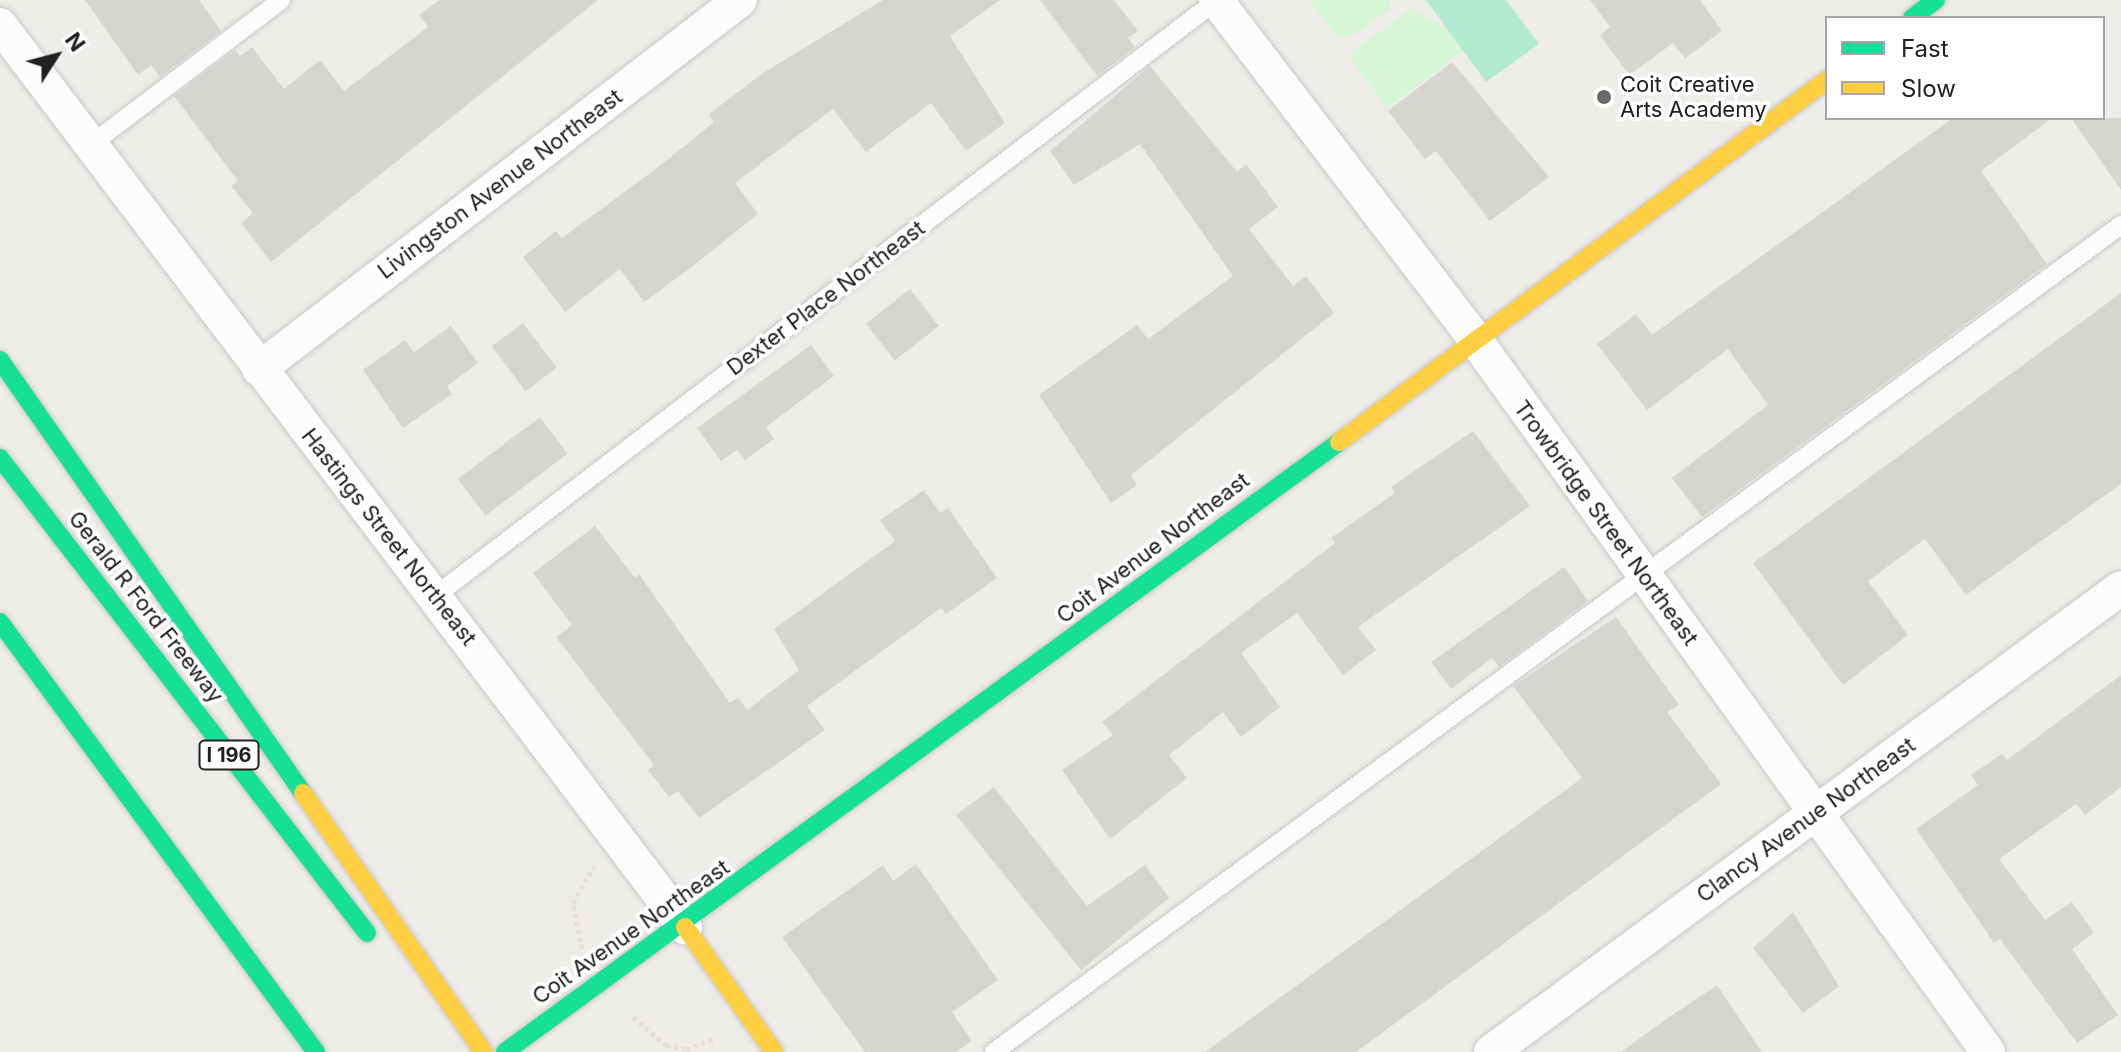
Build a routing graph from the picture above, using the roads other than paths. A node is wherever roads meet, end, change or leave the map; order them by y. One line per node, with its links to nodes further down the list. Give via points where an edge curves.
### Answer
1 (281, 0): 8 (lane)
2 (740, 0): 12 (street, Livingston Avenue Northeast)
3 (1216, 0): 10 (street, Trowbridge Street Northeast); 16 (lane, Dexter Place Northeast)
4 (1936, 0): 5 (main road)
5 (1915, 16)
6 (0, 25): 8 (street, Hastings Street Northeast)
7 (1825, 81): 10 (main road, Coit Avenue Northeast)
8 (89, 146): 12 (street, Hastings Street Northeast)
9 (2121, 225): 14 (lane)
10 (1474, 338): 14 (street, Trowbridge Street Northeast); 19 (main road, Coit Avenue Northeast)
11 (0, 360): 22 (main road)
12 (259, 369): 16 (street, Hastings Street Northeast)
13 (0, 458): 20 (main road, Gerald R Ford Freeway / I 196)
14 (1644, 576): 18 (street, Trowbridge Street Northeast); 25 (lane)
15 (2121, 588): 18 (street, Clancy Avenue Northeast)
16 (435, 596): 19 (street, Hastings Street Northeast)
17 (0, 622): 21 (main road)
18 (1814, 815): 26 (street, Clancy Avenue Northeast); 27 (street, Trowbridge Street Northeast)
19 (685, 927): 23 (main road, Coit Avenue Northeast); 24 (main road, Hastings Street Northeast)
20 (380, 951)
21 (316, 1052)
22 (484, 1052)
23 (505, 1052)
24 (774, 1052)
25 (994, 1052)
26 (1491, 1052)
27 (1988, 1052)

